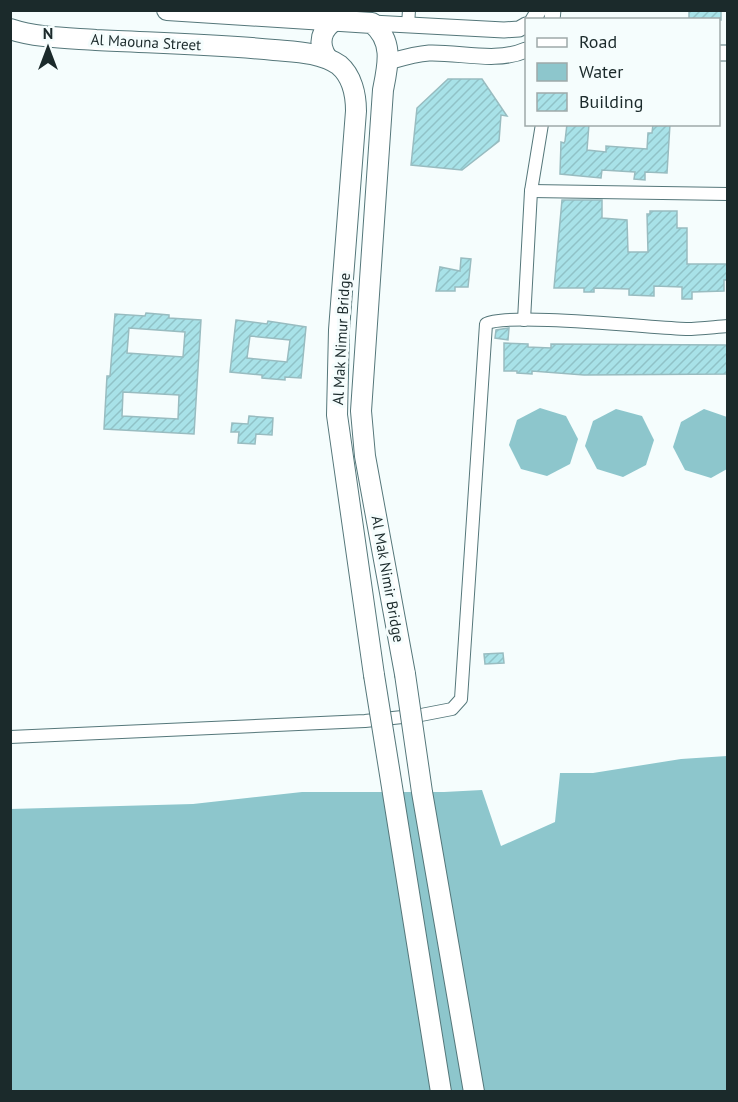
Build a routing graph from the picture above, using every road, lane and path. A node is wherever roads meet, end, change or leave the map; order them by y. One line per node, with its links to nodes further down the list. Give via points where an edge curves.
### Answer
1 (167, 10): 2 (highway)
2 (293, 14): 4 (highway)
3 (409, 18): 5 (street); 6 (street, via 504,30)
4 (336, 20): 5 (highway); 9 (highway, via 321,37 321,48)
5 (372, 23): 10 (highway, via 386,40)
6 (525, 26)
7 (10, 29): 9 (highway, Al Maouna Street, via 72,38 282,50)
8 (525, 50): 10 (street, via 497,56 422,53)
9 (327, 58): 17 (highway, Al Mak Nimur Bridge, bridge, via 344,70 356,102 339,330 340,450)
10 (388, 62): 18 (highway, Al Mak Nimir Bridge, bridge, via 361,411 365,456)
11 (542, 126): 12 (street)
12 (531, 191): 13 (street); 14 (street)
13 (728, 194)
14 (524, 320): 15 (street, via 688,329); 16 (street, via 492,320 484,332 461,699 452,710 365,721)
15 (728, 326)
16 (10, 736)
17 (441, 1092)
18 (474, 1092)

